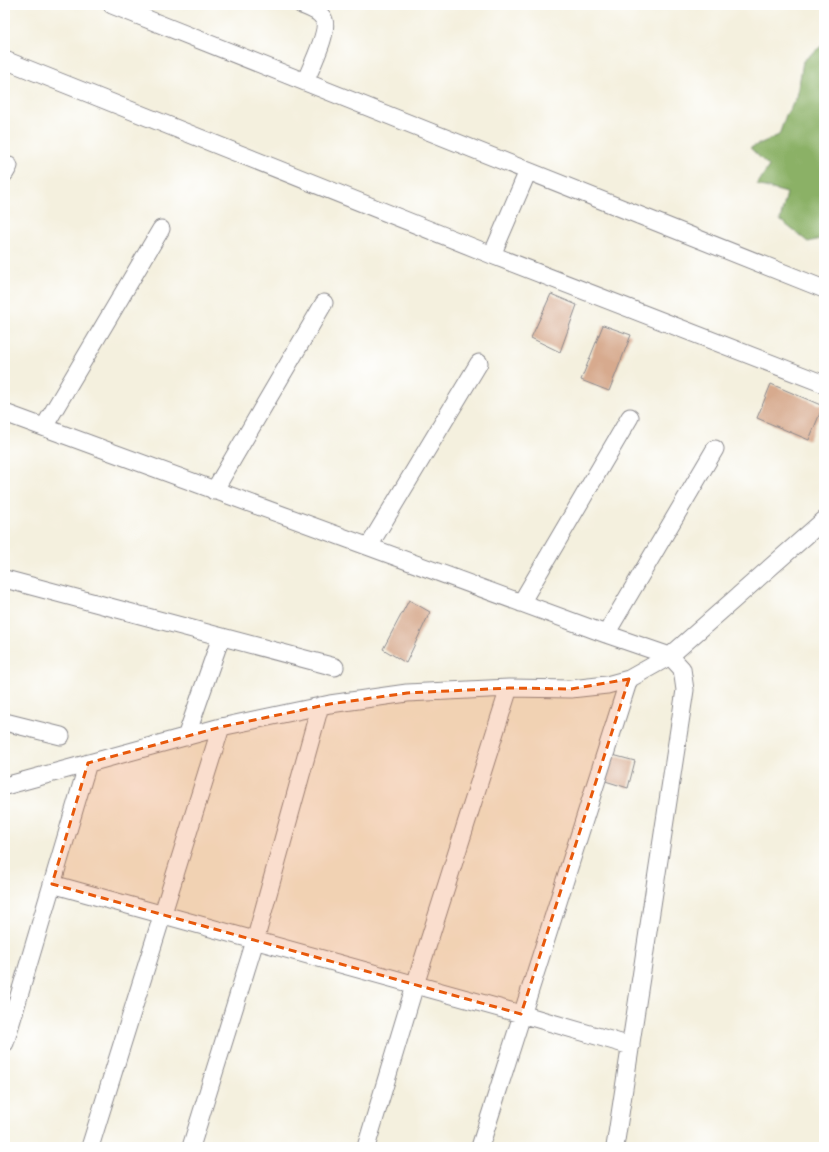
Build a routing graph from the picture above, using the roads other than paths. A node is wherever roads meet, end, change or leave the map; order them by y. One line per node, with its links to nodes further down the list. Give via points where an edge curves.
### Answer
1 (112, 5): 4 (street)
2 (302, 5): 4 (street, via 323,17 326,25)
3 (5, 60): 7 (street)
4 (305, 82): 5 (street)
5 (528, 171): 7 (street); 8 (street)
6 (161, 229): 14 (street)
7 (492, 255): 11 (street)
8 (824, 289)
9 (324, 303): 16 (street)
10 (479, 363): 18 (street)
11 (824, 384)
12 (5, 413): 14 (street)
13 (630, 417): 20 (street)
14 (44, 427): 16 (street)
15 (715, 449): 21 (street)
16 (214, 490): 18 (street)
17 (824, 520): 23 (street)
18 (369, 546): 20 (street)
19 (5, 579): 22 (street)
20 (521, 603): 21 (street)
21 (606, 634): 23 (street)
22 (221, 636): 24 (street); 31 (street)
23 (670, 656): 25 (street); 40 (street, via 682,669 685,690)
24 (335, 667)
25 (629, 679): 26 (street, via 607,685 571,689); 38 (street)
26 (509, 688): 27 (street, via 407,693); 37 (street)
27 (320, 706): 29 (street); 36 (street)
28 (5, 722): 30 (street)
29 (221, 728): 31 (street); 35 (street)
30 (61, 736)
31 (186, 737): 32 (street)
32 (88, 763): 33 (street); 34 (street)
33 (5, 786)
34 (52, 884): 35 (street); 39 (street)
35 (162, 915): 36 (street); 41 (street)
36 (255, 941): 37 (street); 42 (street)
37 (415, 985): 38 (street); 43 (street)
38 (521, 1014): 40 (street); 44 (street)
39 (5, 1044)
40 (631, 1046): 45 (street)
41 (90, 1147)
42 (191, 1147)
43 (366, 1147)
44 (480, 1147)
45 (615, 1147)

